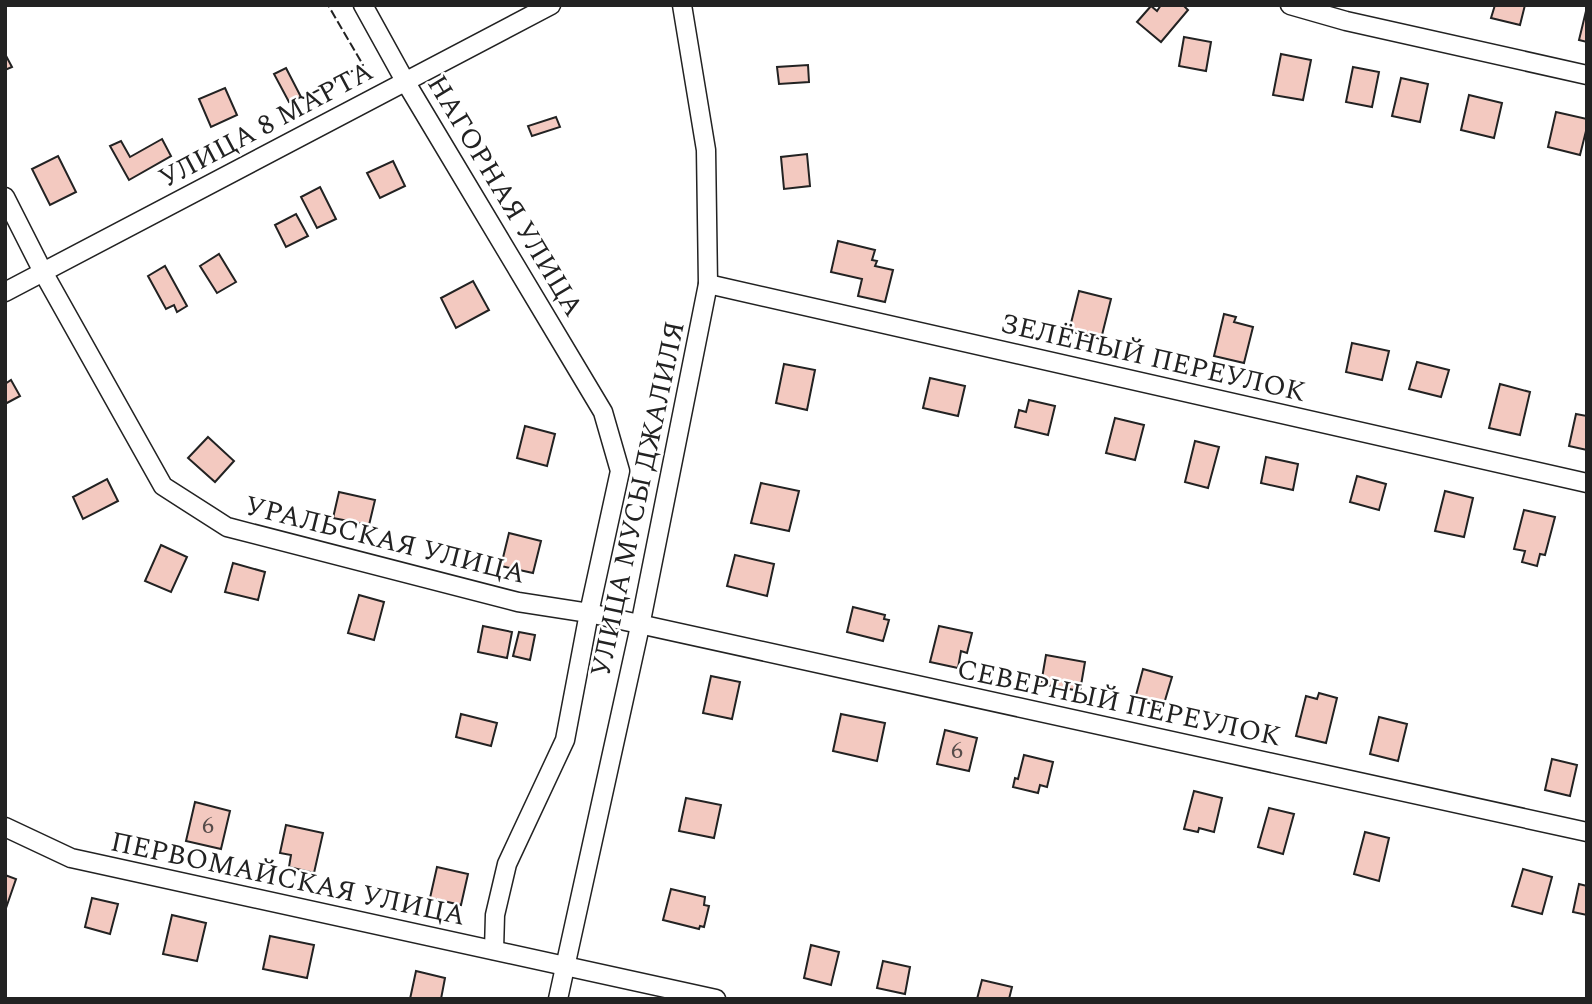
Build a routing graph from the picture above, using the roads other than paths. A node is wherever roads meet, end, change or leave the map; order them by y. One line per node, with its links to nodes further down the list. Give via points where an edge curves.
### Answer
1 (363, 5): 6 (street, НАГОРНАЯ УЛИЦА)
2 (551, 5): 6 (street, УЛИЦА 8 МАРТА)
3 (682, 5): 9 (street, УЛИЦА МУСЫ ДЖАЛИЛЯ, via 706,150)
4 (1290, 5): 5 (street)
5 (1587, 75)
6 (405, 81): 8 (street, УЛИЦА 8 МАРТА); 12 (street, НАГОРНАЯ УЛИЦА, via 603,412 620,471)
7 (5, 197): 8 (street, УРАЛЬСКАЯ УЛИЦА)
8 (43, 272): 10 (street, УЛИЦА 8 МАРТА); 12 (street, УРАЛЬСКАЯ УЛИЦА, via 163,486 227,527 518,602)
9 (708, 284): 11 (street, ЗЕЛЁНЫЙ ПЕРЕУЛОК); 13 (street, УЛИЦА МУСЫ ДЖАЛИЛЯ)
10 (5, 292)
11 (1587, 483)
12 (589, 614): 13 (street, УРАЛЬСКАЯ УЛИЦА); 16 (street, НАГОРНАЯ УЛИЦА, via 565,740 507,863 495,915)
13 (640, 626): 15 (street, СЕВЕРНЫЙ ПЕРЕУЛОК); 17 (street, УЛИЦА МУСЫ ДЖАЛИЛЯ)
14 (5, 827): 16 (street, ПЕРВОМАЙСКАЯ УЛИЦА, via 71,858)
15 (1587, 832)
16 (494, 950): 17 (street, ПЕРВОМАЙСКАЯ УЛИЦА)
17 (565, 966): 18 (street, УЛИЦА МУСЫ ДЖАЛИЛЯ); 19 (street, ПЕРВОМАЙСКАЯ УЛИЦА)
18 (558, 999)
19 (716, 999)

